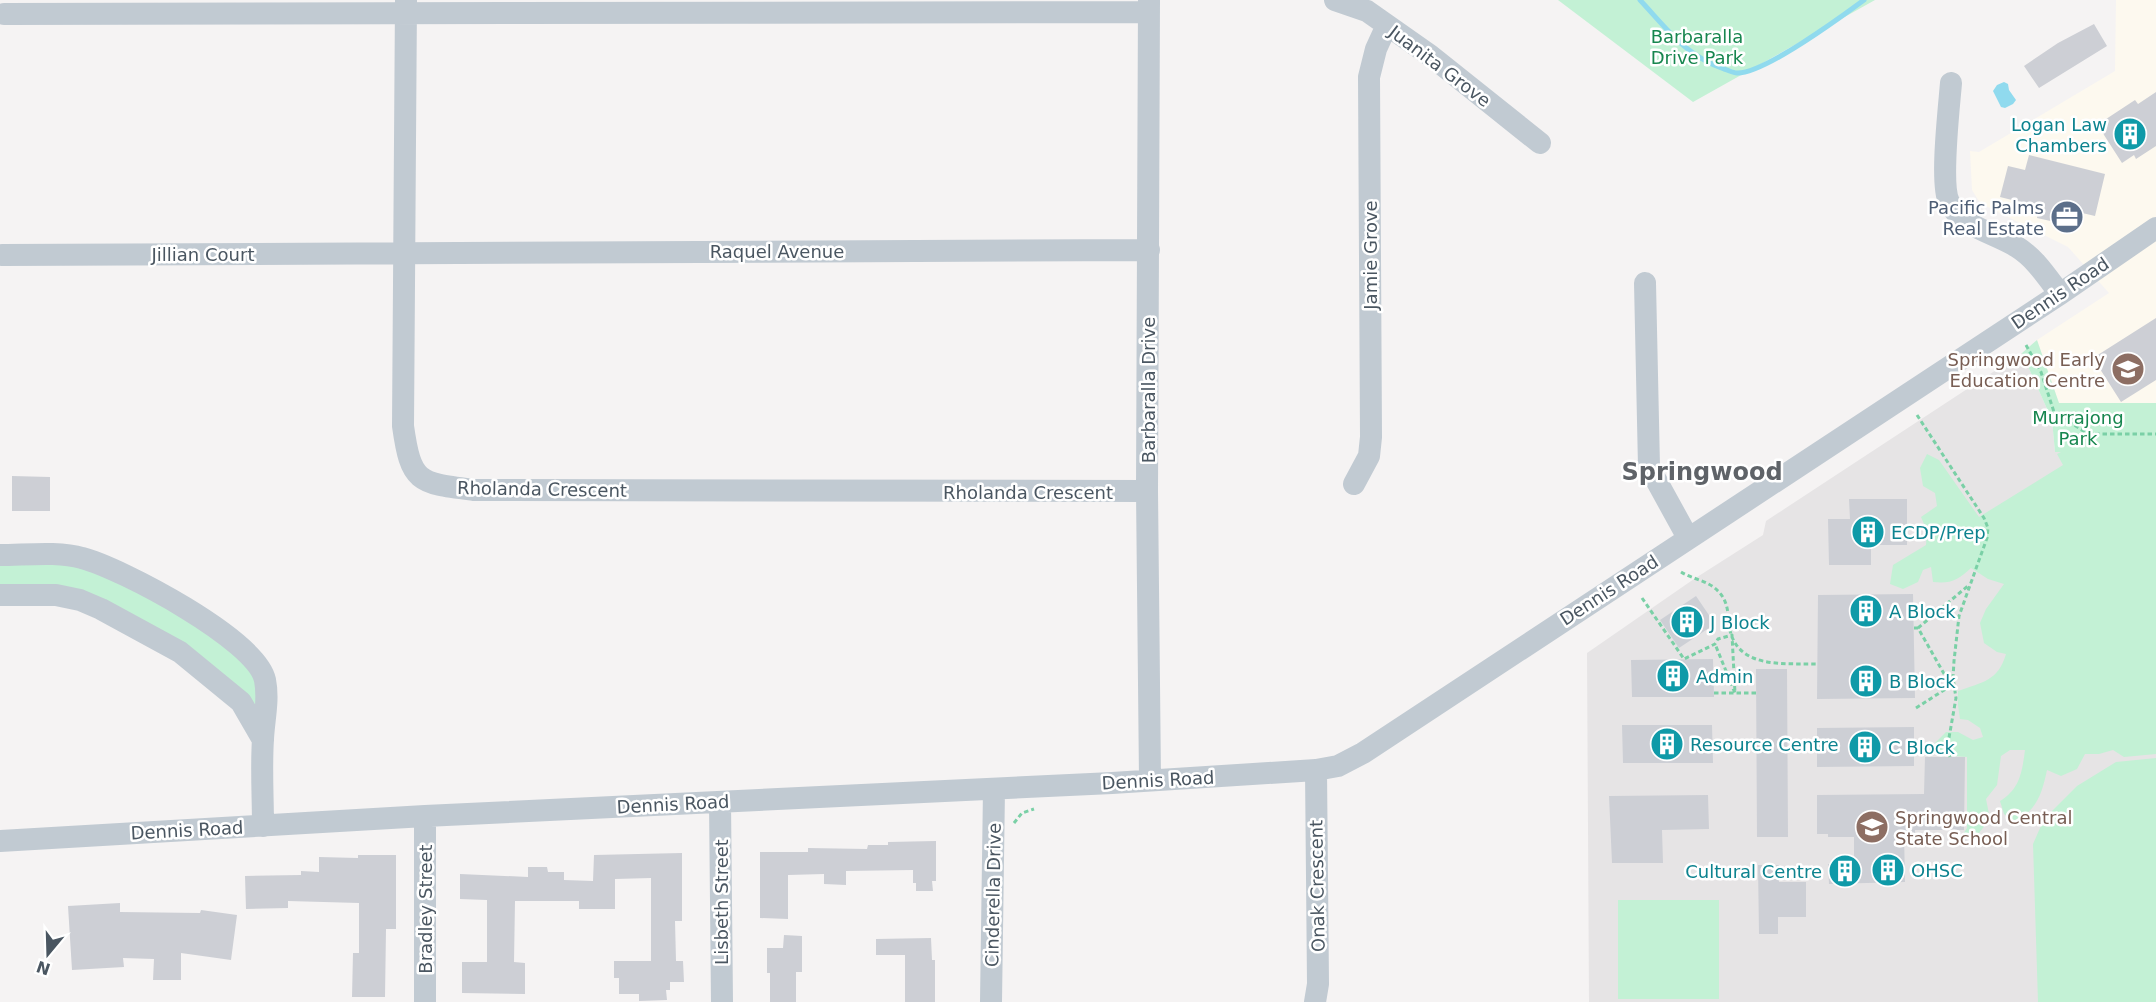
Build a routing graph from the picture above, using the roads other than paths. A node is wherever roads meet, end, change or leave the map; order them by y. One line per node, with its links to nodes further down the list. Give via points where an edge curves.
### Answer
1 (1335, 0): 5 (street, Juanita Grove, via 1367,11)
2 (1149, 6): 3 (street); 9 (street, Barbaralla Drive)
3 (406, 7): 4 (street); 10 (street, Rholanda Crescent)
4 (4, 14)
5 (1387, 25): 7 (street, Juanita Grove); 14 (street, Jamie Grove, via 1369,77 1371,437 1369,456)
6 (1951, 84): 13 (street, via 1945,183 1948,201 1960,218 2018,248 2037,264)
7 (1539, 143)
8 (2156, 228): 13 (street, Dennis Road)
9 (1149, 250): 10 (street, Raquel Avenue); 15 (street, Barbaralla Drive)
10 (405, 252): 11 (street, Jillian Court); 15 (street, Rholanda Crescent, via 403,426 407,457 416,475 440,486 486,490)
11 (2, 255)
12 (1645, 283): 16 (street, via 1649,467)
13 (2060, 294): 16 (street, Dennis Road)
14 (1354, 484)
15 (1147, 491): 21 (street, Barbaralla Drive)
16 (1688, 538): 20 (street, Dennis Road, via 1363,753 1338,766)
17 (0, 555): 19 (street, via 80,557 106,565 214,626 260,667 265,678)
18 (0, 595): 19 (street, via 80,600 180,652 240,702)
19 (263, 740): 25 (street)
20 (1316, 770): 21 (street, Dennis Road); 30 (street, Onak Crescent)
21 (1150, 780): 22 (street, Dennis Road)
22 (994, 789): 23 (street, Dennis Road); 29 (street, Cinderella Drive)
23 (720, 802): 24 (street, Dennis Road); 28 (street, Lisbeth Street)
24 (425, 816): 25 (street, Dennis Road); 27 (street, Bradley Street)
25 (263, 826): 26 (street, Dennis Road)
26 (0, 841)
27 (425, 1002)
28 (722, 1002)
29 (991, 1002)
30 (1315, 1002)

